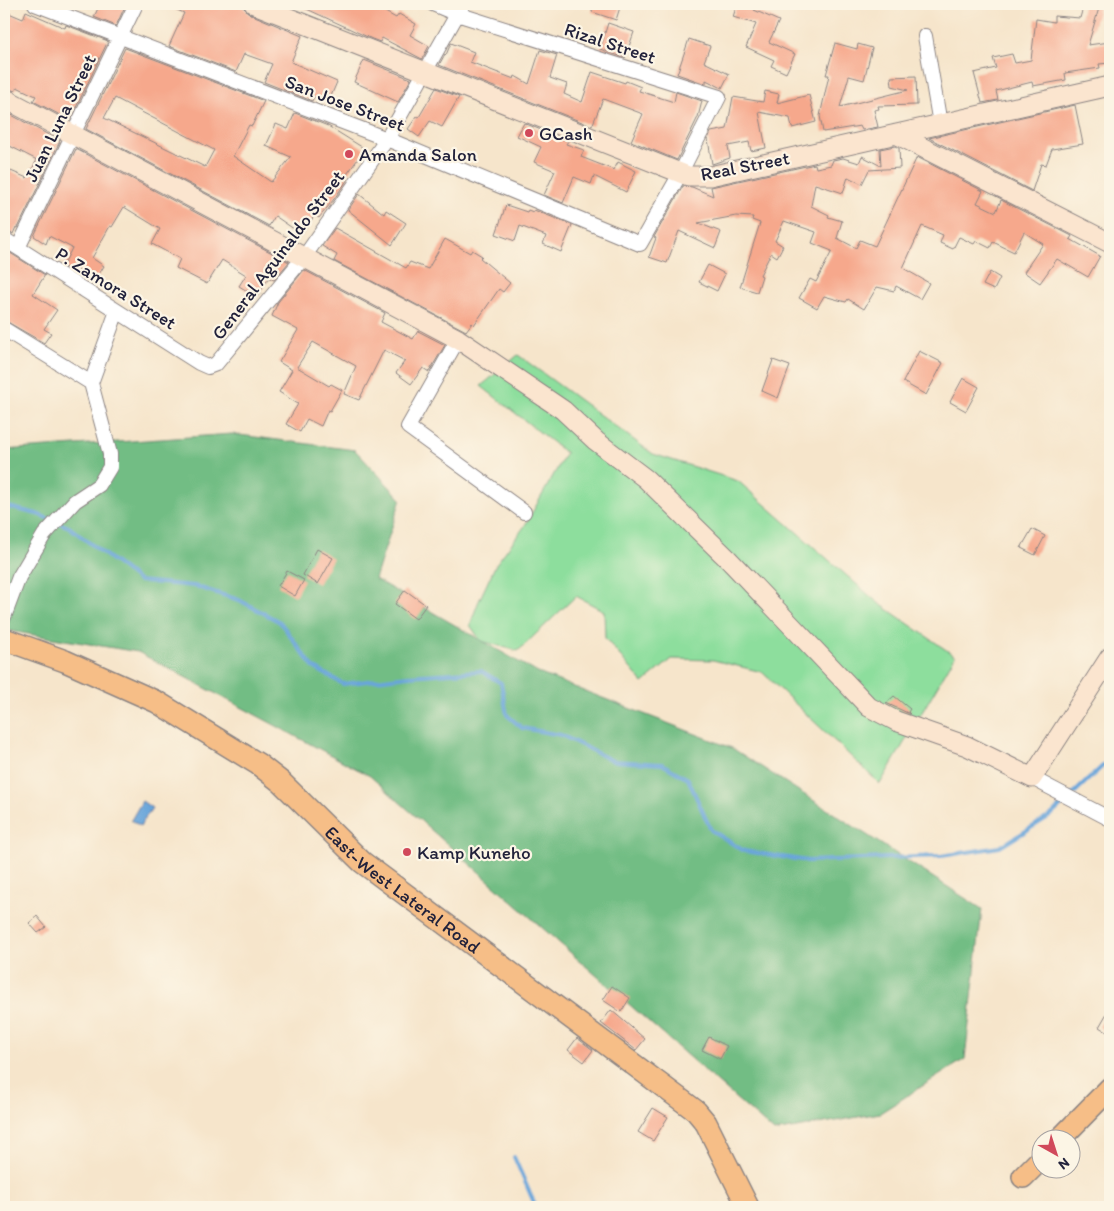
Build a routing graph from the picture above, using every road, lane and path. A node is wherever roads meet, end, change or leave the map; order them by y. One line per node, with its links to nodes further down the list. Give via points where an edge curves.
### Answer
1 (35, 4): 7 (street, San Jose Street)
2 (136, 4): 7 (street, Juan Luna Street)
3 (254, 4): 8 (street, Real Street)
4 (433, 4): 5 (street, Rizal Street)
5 (460, 9): 8 (street, General Aguinaldo Street); 15 (street, Rizal Street, via 719,97)
6 (926, 36): 11 (street)
7 (119, 38): 13 (street, Juan Luna Street); 14 (street, San Jose Street)
8 (425, 73): 14 (street, General Aguinaldo Street); 15 (street, Real Street)
9 (1110, 86): 11 (street, Real Street)
10 (4, 98): 13 (street)
11 (940, 124): 12 (street, Real Street)
12 (896, 134): 15 (street, Real Street, via 710,176); 17 (street)
13 (71, 136): 18 (street, Juan Luna Street); 19 (street)
14 (387, 139): 15 (street, San Jose Street, via 640,244); 19 (street, General Aguinaldo Street)
15 (680, 174)
16 (4, 239): 18 (street, P. Zamora Street)
17 (1110, 243)
18 (18, 248): 20 (street, P. Zamora Street)
19 (304, 257): 22 (street); 23 (street, General Aguinaldo Street, via 223,359)
20 (117, 311): 23 (street, P. Zamora Street); 24 (street)
21 (4, 329): 24 (street)
22 (458, 339): 25 (street, via 408,428); 29 (street, via 563,410 596,441 646,479 723,554 869,707 896,721 967,746)
23 (208, 367)
24 (91, 383): 26 (street, via 110,454 110,467 99,485 75,502 44,535 20,577)
25 (524, 512)
26 (4, 617)
27 (4, 639): 35 (main road, East-West Lateral Road, via 157,702 270,772 362,862 696,1111 706,1123)
28 (1110, 657): 29 (street)
29 (1032, 778): 30 (street)
30 (1110, 818)
31 (1110, 1088): 32 (main road)
32 (1071, 1128)
33 (1032, 1168): 34 (main road)
34 (1023, 1177)
35 (748, 1207)

